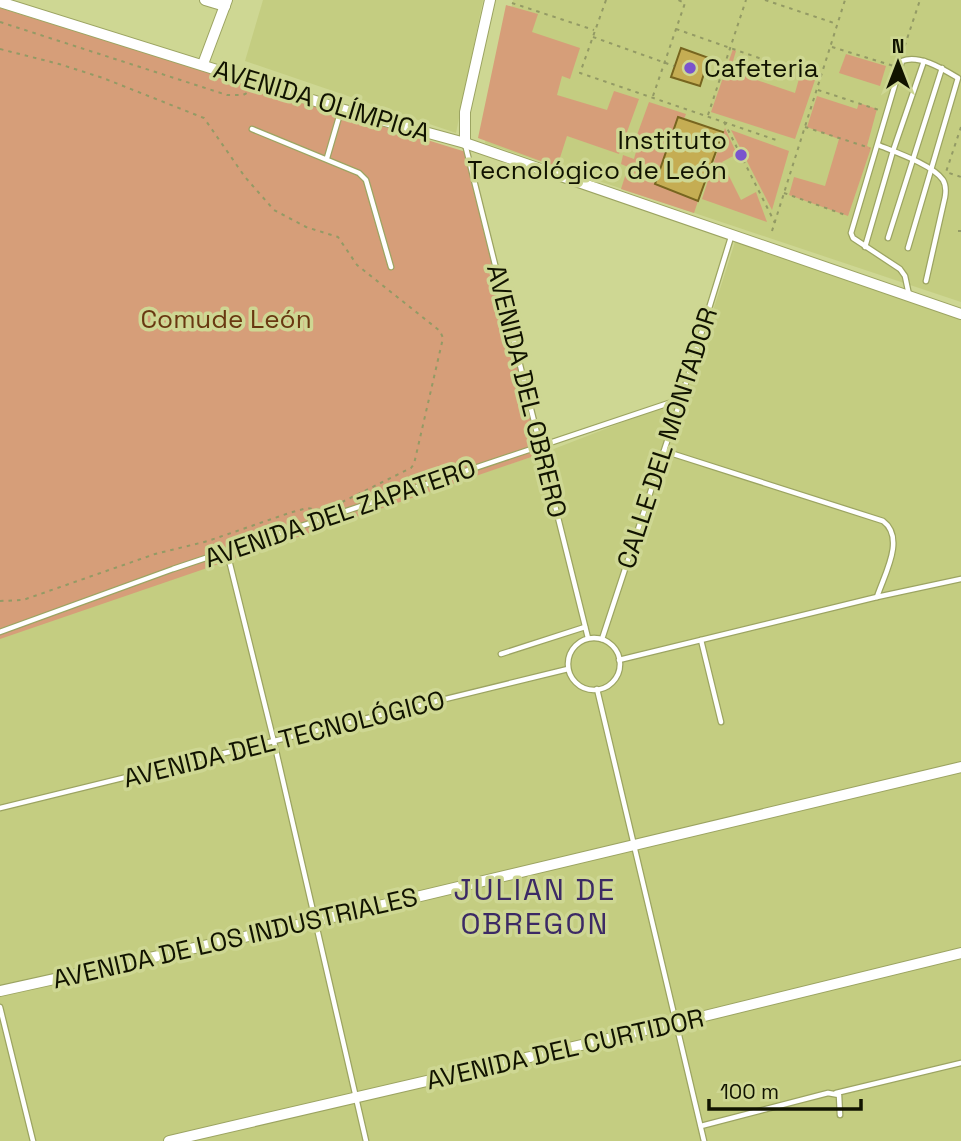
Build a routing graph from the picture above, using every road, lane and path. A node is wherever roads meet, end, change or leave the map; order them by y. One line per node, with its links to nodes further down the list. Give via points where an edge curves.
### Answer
1 (205, 0): 10 (street)
2 (490, 0): 39 (street, via 467,99)
3 (606, 0): 15 (path)
4 (678, 0): 14 (path, via 685,2)
5 (746, 0): 17 (path)
6 (765, 0): 13 (path)
7 (845, 0): 13 (path)
8 (920, 0): 20 (path)
9 (0, 2): 23 (street, AVENIDA OLÍMPICA)
10 (226, 3): 23 (street)
11 (512, 3): 15 (path)
12 (0, 22): 28 (path, via 235,96 248,93)
13 (838, 24): 18 (path)
14 (676, 29): 17 (path); 22 (path)
15 (595, 30): 16 (path)
16 (593, 37): 22 (path); 30 (path, via 580,73)
17 (731, 47): 27 (path); 33 (path)
18 (830, 47): 25 (path); 27 (path)
19 (0, 49): 65 (path, via 103,78 204,118 274,210 338,237 357,265 424,316 443,338 411,468 328,509 289,513 23,600)
20 (902, 56)
21 (924, 61): 26 (lane); 40 (lane, via 902,61); 42 (lane)
22 (664, 62): 24 (path); 30 (path)
23 (203, 64): 28 (street, AVENIDA OLÍMPICA)
24 (674, 66)
25 (898, 67)
26 (943, 68): 44 (lane); 45 (lane, via 958,78)
27 (820, 80): 29 (path)
28 (258, 82): 31 (street, AVENIDA OLÍMPICA)
29 (817, 89): 32 (path); 35 (path)
30 (652, 97): 33 (path)
31 (341, 109): 39 (street, AVENIDA OLÍMPICA); 43 (lane)
32 (883, 111)
33 (708, 116): 34 (path)
34 (724, 121): 38 (path); 49 (path)
35 (805, 127): 41 (path); 47 (path)
36 (961, 127): 46 (path, via 946,172)
37 (252, 129): 43 (lane)
38 (779, 141)
39 (465, 144): 51 (street, AVENIDA OLÍMPICA); 60 (lane, AVENIDA DEL OBRERO)
40 (878, 145): 42 (lane); 53 (lane, via 851,233)
41 (871, 148)
42 (892, 151): 44 (lane); 53 (lane)
43 (327, 159): 55 (lane, via 366,180)
44 (913, 160): 45 (lane); 52 (lane)
45 (931, 170): 54 (lane); 56 (lane, via 942,178 946,190)
46 (961, 177)
47 (784, 193): 48 (path); 49 (path)
48 (848, 216)
49 (775, 223): 50 (path)
50 (772, 231)
51 (731, 236): 57 (street, AVENIDA OLÍMPICA); 59 (lane, CALLE DEL MONTADOR)
52 (888, 238)
53 (865, 247): 57 (lane, via 900,269)
54 (908, 248)
55 (391, 267)
56 (926, 281)
57 (909, 296): 58 (street, AVENIDA OLÍMPICA)
58 (961, 314)
59 (681, 399): 60 (lane, AVENIDA DEL ZAPATERO); 61 (lane, CALLE DEL MONTADOR)
60 (540, 446): 62 (lane, AVENIDA DEL ZAPATERO); 66 (lane, AVENIDA DEL OBRERO)
61 (664, 451): 64 (lane, via 890,526 894,539); 69 (lane, CALLE DEL MONTADOR)
62 (226, 552): 67 (lane, AVENIDA DEL ZAPATERO); 76 (lane)
63 (961, 579): 64 (lane)
64 (877, 597): 70 (lane)
65 (0, 601)
66 (585, 628): 68 (lane, AVENIDA DEL OBRERO); 71 (lane)
67 (0, 632)
68 (588, 638): 69 (lane); 73 (lane, via 574,647)
69 (601, 639): 72 (lane, via 616,651)
70 (701, 640): 72 (lane); 75 (lane)
71 (501, 654)
72 (619, 660): 74 (lane, via 612,682)
73 (568, 669): 74 (lane, via 582,687); 76 (lane, AVENIDA DEL TECNOLÓGICO)
74 (597, 689): 79 (lane)
75 (721, 722)
76 (274, 742): 78 (lane, AVENIDA DEL TECNOLÓGICO); 80 (lane)
77 (961, 767): 79 (street, AVENIDA DE LOS INDUSTRIALES)
78 (0, 808)
79 (636, 844): 80 (street, AVENIDA DE LOS INDUSTRIALES); 84 (lane)
80 (316, 921): 82 (street, AVENIDA DE LOS INDUSTRIALES); 87 (lane)
81 (961, 954): 84 (street, AVENIDA DEL CURTIDOR)
82 (0, 991)
83 (0, 1007): 90 (lane)
84 (676, 1023): 87 (street, AVENIDA DEL CURTIDOR); 89 (lane)
85 (961, 1063): 86 (lane)
86 (835, 1093): 88 (lane, via 840,1098); 89 (lane)
87 (356, 1098): 91 (street, AVENIDA DEL CURTIDOR); 92 (lane)
88 (839, 1115)
89 (701, 1126): 93 (lane)
90 (33, 1141)
91 (169, 1141)
92 (366, 1141)
93 (705, 1141)

